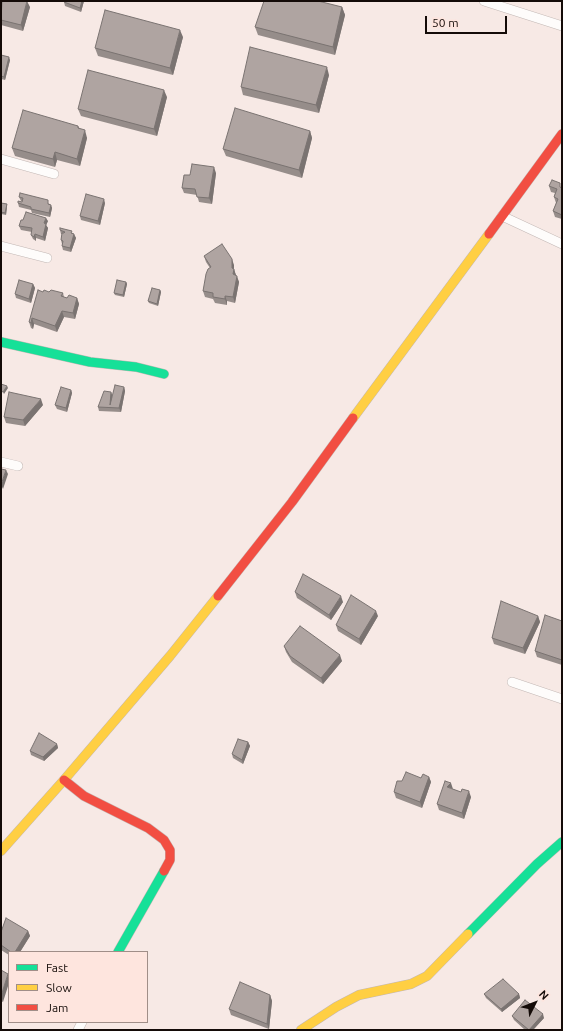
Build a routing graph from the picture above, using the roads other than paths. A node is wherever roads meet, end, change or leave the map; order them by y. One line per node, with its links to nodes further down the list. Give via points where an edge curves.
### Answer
1 (484, 1): 2 (street)
2 (562, 26)
3 (562, 134): 6 (street)
4 (1, 159): 5 (street)
5 (54, 174)
6 (502, 216): 7 (street); 16 (street, via 292,502 170,656)
7 (562, 244)
8 (1, 246): 9 (street)
9 (47, 258)
10 (1, 342): 11 (street, via 90,362 136,367)
11 (164, 374)
12 (1, 462): 13 (street)
13 (18, 466)
14 (512, 682): 15 (street)
15 (562, 699)
16 (64, 780): 18 (street); 19 (street, via 84,796 148,828 164,840 170,850 170,860)
17 (562, 842): 20 (street, via 427,976 411,984 359,995)
18 (1, 851)
19 (119, 951)
20 (301, 1030)

